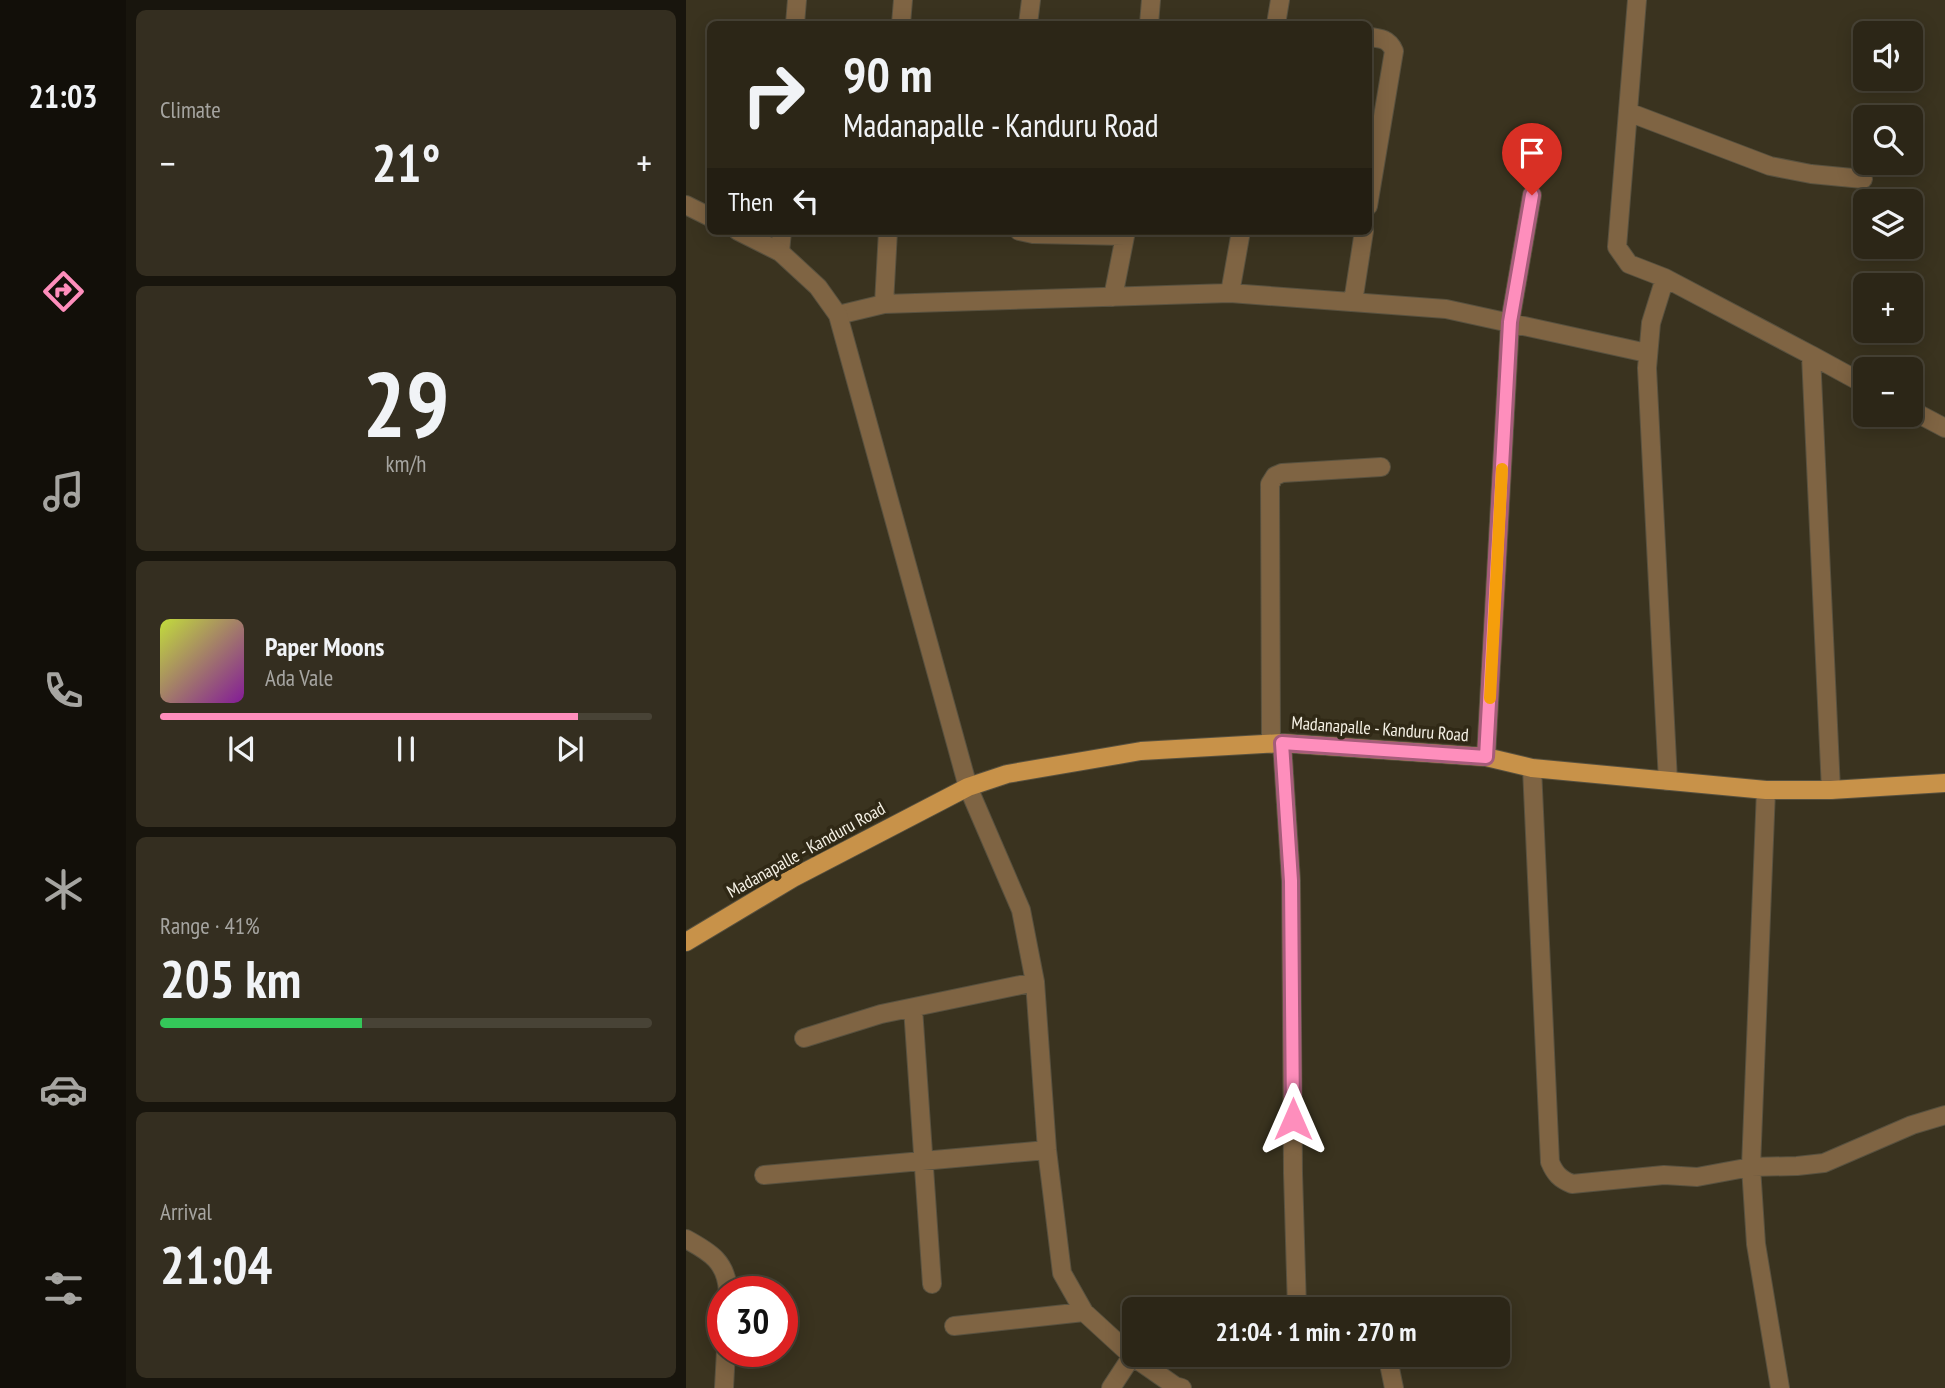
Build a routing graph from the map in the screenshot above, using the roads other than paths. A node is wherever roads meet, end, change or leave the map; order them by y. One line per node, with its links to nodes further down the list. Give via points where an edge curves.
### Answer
1 (797, 0): 7 (street)
2 (903, 0): 8 (street)
3 (1031, 0): 9 (street)
4 (1152, 0): 10 (street)
5 (1280, 0): 11 (street)
6 (1637, 0): 13 (street)
7 (795, 21)
8 (901, 21)
9 (1028, 21)
10 (1149, 21)
11 (1276, 21)
12 (1372, 37): 15 (street, via 1382,38 1394,51)
13 (1628, 112): 14 (street, via 1770,166); 26 (street, via 1617,247 1629,264)
14 (1863, 179)
15 (1372, 182)
16 (1532, 195): 32 (street)
17 (686, 205): 18 (street)
18 (707, 216)
19 (746, 235): 25 (street)
20 (782, 235): 25 (street)
21 (888, 235): 30 (street)
22 (1125, 235): 28 (street)
23 (1240, 235): 27 (street)
24 (1363, 235): 29 (street)
25 (780, 252): 31 (street, via 818,287)
26 (1665, 278): 33 (street); 34 (street)
27 (1230, 293): 28 (street); 29 (street)
28 (1113, 297): 30 (street)
29 (1353, 302): 32 (street, via 1446,309)
30 (884, 304): 31 (street)
31 (838, 315): 44 (street)
32 (1510, 322): 33 (street); 40 (street)
33 (1647, 354): 42 (street)
34 (1811, 355): 35 (street); 46 (street)
35 (1853, 378)
36 (1923, 417): 37 (street)
37 (1945, 429)
38 (1381, 467): 39 (street, via 1282,473 1270,484)
39 (1276, 743): 40 (main road, Madanapalle - Kanduru Road); 44 (main road, Madanapalle - Kanduru Road, via 1141,751 1007,774); 59 (street, via 1291,881)
40 (1486, 757): 41 (main road, Madanapalle - Kanduru Road)
41 (1532, 768): 42 (main road, Madanapalle - Kanduru Road); 54 (street, via 1554,1172 1572,1184 1664,1175 1714,1176)
42 (1668, 781): 45 (main road, Madanapalle - Kanduru Road)
43 (1945, 783): 46 (main road, Madanapalle - Kanduru Road)
44 (968, 787): 47 (main road, Madanapalle - Kanduru Road, via 793,878); 48 (street, via 1021,910)
45 (1766, 790): 46 (main road, Madanapalle - Kanduru Road); 54 (street)
46 (1831, 790)
47 (686, 942)
48 (1035, 982): 49 (street); 52 (street)
49 (913, 1008): 50 (street); 53 (street)
50 (804, 1038)
51 (1945, 1115): 54 (street, via 1824,1163)
52 (1047, 1150): 53 (street); 60 (street, via 1062,1273)
53 (923, 1159): 55 (street); 58 (street)
54 (1751, 1167): 71 (street, via 1756,1244)
55 (764, 1175)
56 (686, 1239): 57 (street, via 719,1260)
57 (725, 1276)
58 (932, 1284)
59 (1297, 1297)
60 (1084, 1312): 61 (street); 62 (street)
61 (954, 1326)
62 (1122, 1343)
63 (725, 1367): 67 (street)
64 (1128, 1367): 68 (street)
65 (1152, 1367): 69 (street)
66 (1390, 1367): 70 (street)
67 (724, 1388)
68 (1111, 1388)
69 (1182, 1388)
70 (1394, 1388)
71 (1780, 1388)

